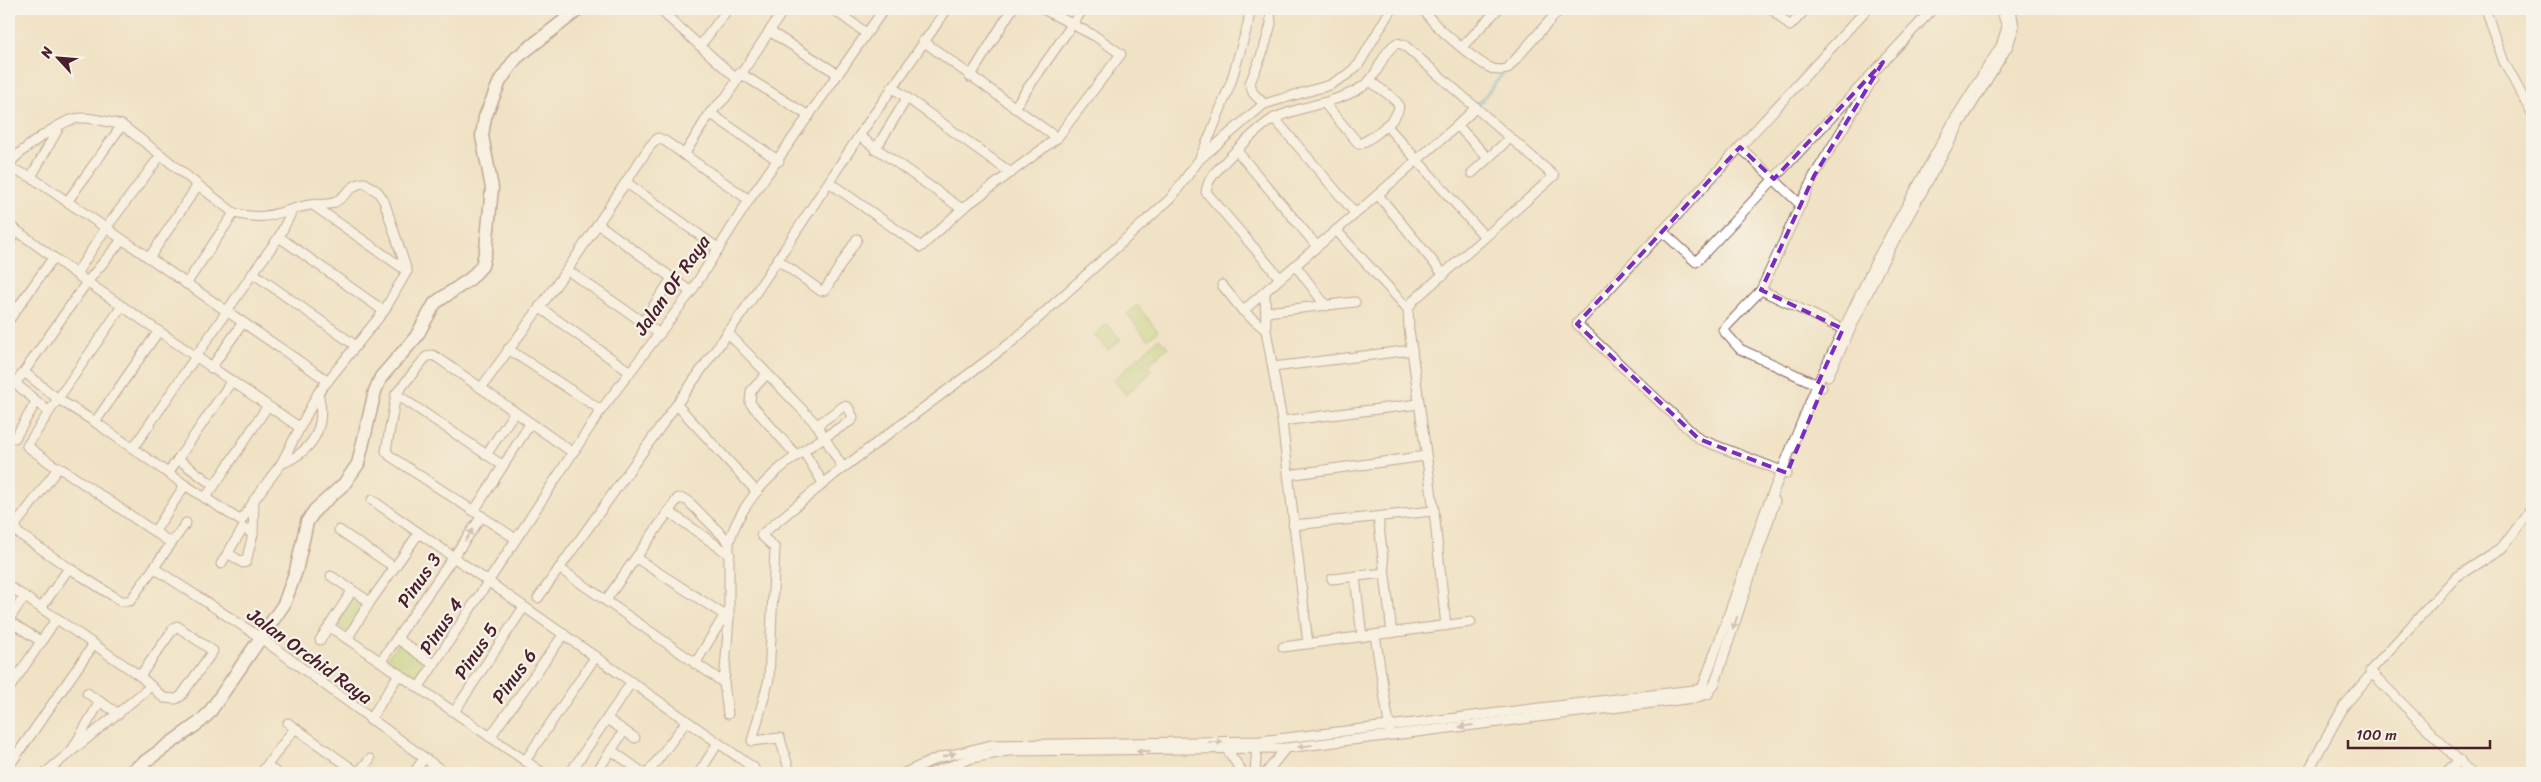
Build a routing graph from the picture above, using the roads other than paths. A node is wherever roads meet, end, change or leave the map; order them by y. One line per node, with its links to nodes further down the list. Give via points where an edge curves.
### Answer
1 (578, 9): 224 (street, via 516,58 500,81 485,117 482,136 492,188 482,266 470,279 435,303 416,337 381,377 374,392 358,464 344,484 315,510 307,522 291,588)
2 (659, 9): 29 (street)
3 (783, 9): 25 (street)
4 (833, 9): 26 (street)
5 (884, 9): 26 (street, Jalan OF Raya)
6 (947, 9): 28 (street)
7 (1012, 9): 34 (street)
8 (1043, 9): 24 (street)
9 (1083, 9): 24 (street)
10 (1250, 9): 60 (street, via 1231,82)
11 (1270, 9): 38 (street, via 1271,24 1250,83 1253,93)
12 (1391, 9): 38 (street, via 1359,64 1348,74 1330,85)
13 (1498, 9): 30 (street)
14 (1560, 9): 30 (street, via 1507,69 1490,68)
15 (1772, 9): 16 (street, via 1790,26)
16 (1806, 9)
17 (1867, 9): 53 (street)
18 (1925, 9): 31 (street, via 1929,13)
19 (2001, 9): 27 (street)
20 (2011, 9): 27 (street, via 2014,19)
21 (2486, 9): 43 (street, via 2504,62)
22 (723, 10): 29 (street)
23 (1426, 10): 30 (street)
24 (1072, 24): 41 (street); 51 (street, via 1120,54)
25 (769, 31): 32 (street); 33 (street)
26 (866, 34): 32 (street, Jalan OF Raya)
27 (2009, 36): 121 (street, via 1955,119 1900,218)
28 (923, 41): 34 (street); 36 (street)
29 (700, 46): 33 (street)
30 (1462, 47)
31 (1883, 62): 66 (street); 74 (street, via 1814,176)
32 (838, 74): 44 (street, Jalan OF Raya)
33 (739, 76): 42 (street, via 726,97); 44 (street)
34 (970, 77): 41 (street)
35 (1370, 81): 39 (street, via 1362,88); 40 (street, via 1394,44 1399,43); 47 (street, via 1398,105 1395,117)
36 (892, 87): 37 (street); 50 (street)
37 (907, 98): 54 (street); 63 (street)
38 (1264, 104): 60 (street)
39 (1325, 104): 45 (street); 47 (street, via 1359,144)
40 (1476, 107): 49 (street); 52 (street)
41 (1014, 108): 51 (street)
42 (710, 113): 57 (street); 59 (street)
43 (2532, 114)
44 (809, 116): 59 (street, Jalan OF Raya)
45 (1274, 118): 55 (street); 78 (street)
46 (122, 125): 48 (street, via 80,118); 56 (street); 72 (street)
47 (1386, 125): 61 (street)
48 (60, 126): 62 (street, via 29,146); 65 (street)
49 (1458, 126): 58 (street); 61 (street)
50 (858, 136): 54 (street); 68 (street)
51 (1057, 138): 63 (street)
52 (1510, 138): 58 (street); 85 (street, via 1554,176)
53 (1740, 147): 66 (street); 83 (street)
54 (875, 150): 75 (street)
55 (1237, 151): 89 (street); 101 (street, via 1213,175 1206,192)
56 (160, 155): 69 (street); 81 (street)
57 (684, 155): 67 (street, via 658,138); 71 (street)
58 (1488, 158): 64 (street)
59 (779, 160): 71 (street, Jalan OF Raya)
60 (1199, 160): 166 (street, via 1171,198 1013,341)
61 (1417, 160): 70 (street); 85 (street)
62 (9, 166): 65 (street)
63 (1011, 173): 75 (street)
64 (1472, 173)
65 (31, 177): 72 (street)
66 (1774, 179): 74 (street); 83 (street, via 1696,262)
67 (627, 183): 79 (street); 90 (street)
68 (830, 183): 75 (street, via 921,247); 93 (street)
69 (198, 185): 77 (street); 92 (street)
70 (1379, 196): 78 (street); 99 (street)
71 (749, 200): 90 (street, Jalan OF Raya)
72 (67, 202): 81 (street)
73 (312, 204): 76 (street); 96 (street); 96 (street, via 333,203 360,183 371,187 384,202)
74 (1801, 205): 105 (street)
75 (962, 209)
76 (292, 211): 77 (street, via 257,218); 84 (street)
77 (234, 213): 103 (street)
78 (1355, 213): 82 (street)
79 (598, 224): 95 (street); 100 (street)
80 (13, 228): 88 (street); 91 (street)
81 (106, 228): 87 (street); 98 (street)
82 (1336, 230): 89 (street); 112 (street)
83 (1662, 231): 167 (street, via 1577,324 1699,439)
84 (279, 237): 97 (street); 113 (street)
85 (1485, 237): 99 (street)
86 (858, 239): 93 (street, via 821,291)
87 (121, 241): 92 (street); 102 (street)
88 (9, 242)
89 (1316, 245): 94 (street)
90 (719, 249): 106 (street, Jalan OF Raya)
91 (53, 258): 98 (street); 117 (street)
92 (149, 258): 103 (street)
93 (778, 260): 123 (street)
94 (1296, 266): 101 (street); 111 (street)
95 (567, 270): 110 (street); 118 (street)
96 (406, 272): 113 (street)
97 (253, 273): 115 (street); 125 (street)
98 (76, 274): 102 (street)
99 (1444, 275): 112 (street)
100 (672, 278): 106 (street); 118 (street)
101 (1279, 278): 107 (street)
102 (87, 282): 109 (street); 131 (street)
103 (186, 284): 115 (street)
104 (1222, 285): 114 (street)
105 (1761, 290): 121 (street); 137 (street, via 1723,330 1740,349)
106 (691, 292): 124 (street, Jalan OF Raya)
107 (1265, 294): 114 (street); 116 (street)
108 (1355, 302): 111 (street)
109 (122, 306): 122 (street); 141 (street)
110 (539, 306): 126 (street); 132 (street)
111 (1326, 306): 116 (street)
112 (1408, 309): 127 (street)
113 (384, 311): 125 (street)
114 (1243, 311): 120 (street)
115 (228, 312): 119 (street); 128 (street)
116 (1266, 312): 120 (street)
117 (9, 320)
118 (643, 322): 124 (street)
119 (242, 324): 130 (street); 134 (street)
120 (1266, 330): 129 (street)
121 (1846, 330): 137 (street)
122 (158, 332): 128 (street); 149 (street)
123 (726, 332): 133 (street); 144 (street)
124 (660, 334): 132 (street, Jalan OF Raya)
125 (356, 346): 134 (street)
126 (508, 349): 138 (street); 146 (street)
127 (1412, 350): 129 (street); 143 (street)
128 (196, 358): 130 (street); 157 (street)
129 (1273, 366): 150 (street)
130 (211, 368): 136 (street)
131 (24, 372): 135 (street); 141 (street)
132 (630, 372): 146 (street, Jalan OF Raya)
133 (766, 374): 152 (street); 159 (street, via 751,391 750,403)
134 (328, 381): 139 (street)
135 (12, 382): 142 (street)
136 (231, 382): 145 (street); 162 (street)
137 (1820, 386): 167 (street)
138 (481, 388): 140 (street, via 432,356 426,357); 148 (street)
139 (318, 393): 153 (street); 163 (street, via 322,418 314,439 296,458)
140 (396, 394): 160 (street); 180 (street, via 386,448 388,453)
141 (58, 399): 147 (street); 149 (street)
142 (36, 402): 147 (street); 154 (street)
143 (1419, 404): 150 (street); 161 (street)
144 (678, 405): 173 (street); 200 (street)
145 (267, 407): 153 (street); 172 (street)
146 (600, 410): 158 (street, Jalan OF Raya)
147 (49, 412): 156 (street)
148 (514, 413): 151 (street); 160 (street)
149 (95, 422): 157 (street)
150 (1282, 422): 169 (street)
151 (530, 424): 158 (street); 164 (street, Pinus 3)
152 (817, 425): 155 (street); 155 (street, via 844,406 853,417)
153 (299, 427): 163 (street)
154 (12, 436): 156 (street)
155 (823, 438): 159 (street); 166 (street)
156 (27, 446): 165 (street)
157 (134, 447): 168 (street)
158 (572, 452): 189 (street, Jalan OF Raya)
159 (800, 454): 170 (street); 173 (street, via 773,472)
160 (486, 455): 164 (street)
161 (1426, 456): 169 (street); 179 (street)
162 (178, 459): 168 (street); 172 (street)
163 (280, 464): 175 (street)
164 (502, 465): 180 (street, Pinus 3)
165 (57, 468): 186 (street, via 64,468); 198 (street, via 16,528 18,533)
166 (843, 468): 170 (street)
167 (1784, 472): 253 (street, via 1765,512 1705,691)
168 (168, 473): 171 (street)
169 (1288, 475): 184 (street)
170 (823, 483): 283 (street, via 761,535 775,548 768,679 752,741 780,738)
171 (185, 485): 174 (street); 186 (street)
172 (214, 486): 174 (street)
173 (756, 491): 190 (street, via 741,514)
174 (204, 498): 183 (street)
175 (254, 500): 183 (street); 188 (street)
176 (372, 500): 187 (street)
177 (2532, 508): 236 (street, via 2502,548 2456,578 2371,667)
178 (668, 512): 190 (street, via 674,501 683,498); 193 (street); 195 (street)
179 (1434, 512): 181 (street); 218 (street)
180 (478, 513): 189 (street); 194 (street, Pinus 3, one-way to 180)
181 (1378, 517): 184 (street); 201 (street)
182 (186, 523): 191 (street)
183 (242, 524): 188 (street); 192 (street)
184 (1294, 525): 230 (street)
185 (339, 530): 197 (street)
186 (155, 531): 191 (street)
187 (419, 533): 194 (street); 197 (street)
188 (253, 534): 192 (street, via 246,562 243,564)
189 (516, 538): 205 (street, Jalan OF Raya)
190 (730, 542): 193 (street)
191 (171, 543): 199 (street)
192 (228, 553): 196 (street)
193 (730, 555): 214 (street)
194 (454, 558): 205 (street); 226 (street, Pinus 3)
195 (636, 558): 210 (street); 214 (street)
196 (221, 564)
197 (394, 567): 211 (street)
198 (69, 568): 199 (street, via 124,602 133,598); 213 (street)
199 (154, 568): 224 (street, Jalan Orchid Raya)
200 (559, 568): 209 (street); 210 (street)
201 (1384, 573): 203 (street); 220 (street)
202 (331, 576): 207 (street)
203 (1355, 576): 204 (street); 223 (street)
204 (1332, 579)
205 (489, 582): 212 (street); 235 (street, Pinus 4)
206 (9, 586): 208 (street)
207 (352, 591): 211 (street); 219 (street)
208 (24, 597): 213 (street); 216 (street)
209 (538, 598)
210 (606, 600): 234 (street)
211 (370, 602): 225 (street)
212 (524, 607): 221 (street); 246 (street, Pinus 5)
213 (41, 608): 215 (street)
214 (726, 617): 234 (street); 240 (street)
215 (57, 618): 228 (street); 229 (street)
216 (9, 620): 228 (street)
217 (1471, 622): 218 (street)
218 (1446, 626): 220 (street)
219 (330, 627): 225 (street); 227 (street)
220 (1392, 633): 222 (street)
221 (564, 634): 232 (street); 254 (street, Pinus 6)
222 (1375, 635): 223 (street); 253 (street)
223 (1362, 637): 230 (street)
224 (261, 638): 250 (street, Jalan Orchid Raya); 272 (street, via 224,694 204,717)
225 (347, 639): 233 (street)
226 (398, 639): 233 (street, Pinus 3); 235 (street)
227 (320, 640)
228 (42, 642): 243 (street)
229 (94, 644): 238 (street); 266 (street)
230 (1308, 644): 231 (street)
231 (1283, 647)
232 (596, 656): 239 (street); 265 (street)
233 (382, 661): 237 (street)
234 (695, 664): 240 (street)
235 (434, 665): 242 (street, Pinus 4)
236 (2372, 673): 264 (street); 289 (street, via 2344,706)
237 (399, 674): 242 (street); 250 (street)
238 (140, 676): 241 (street); 241 (street, via 177,626 212,648 213,653 181,696 164,698)
239 (631, 683): 249 (street); 251 (street)
240 (724, 683): 248 (street)
241 (152, 686): 247 (street)
242 (419, 687): 246 (street)
243 (9, 689)
244 (87, 693): 245 (street)
245 (99, 702): 247 (street); 261 (street)
246 (454, 712): 254 (street)
247 (119, 714): 261 (street)
248 (728, 714)
249 (607, 719): 252 (street); 278 (street)
250 (370, 720): 262 (street, Jalan Orchid Raya)
251 (686, 722): 256 (street); 281 (street)
252 (624, 731): 255 (street); 259 (street)
253 (1390, 731): 257 (street); 258 (street, one-way to 258)
254 (490, 737): 265 (street)
255 (635, 738)
256 (718, 744): 269 (street); 282 (street)
257 (1257, 745): 258 (street); 260 (street); 284 (street, one-way to 257, via 945,756 991,745); 287 (street)
258 (1286, 748): 288 (street)
259 (611, 750): 279 (street); 280 (street)
260 (1228, 750): 285 (street, one-way to 285, via 1008,751 972,758); 286 (street)
261 (69, 755): 271 (street)
262 (424, 758): 275 (street); 276 (street, Jalan Orchid Raya)
263 (370, 759): 274 (street)
264 (2460, 760): 290 (street); 291 (street)
265 (526, 761): 277 (street)
266 (9, 766)
267 (264, 770): 273 (street); 274 (street, via 292,726)
268 (9, 771): 270 (street)
269 (753, 772)
270 (12, 773)
271 (45, 773)
272 (129, 773)
273 (277, 773)
274 (358, 773)
275 (414, 773)
276 (445, 773)
277 (543, 773)
278 (570, 773)
279 (596, 773)
280 (644, 773)
281 (648, 773)
282 (699, 773)
283 (790, 773)
284 (904, 773)
285 (930, 773)
286 (1244, 773)
287 (1255, 773)
288 (1266, 773)
289 (2307, 773)
290 (2444, 773)
291 (2471, 773)

